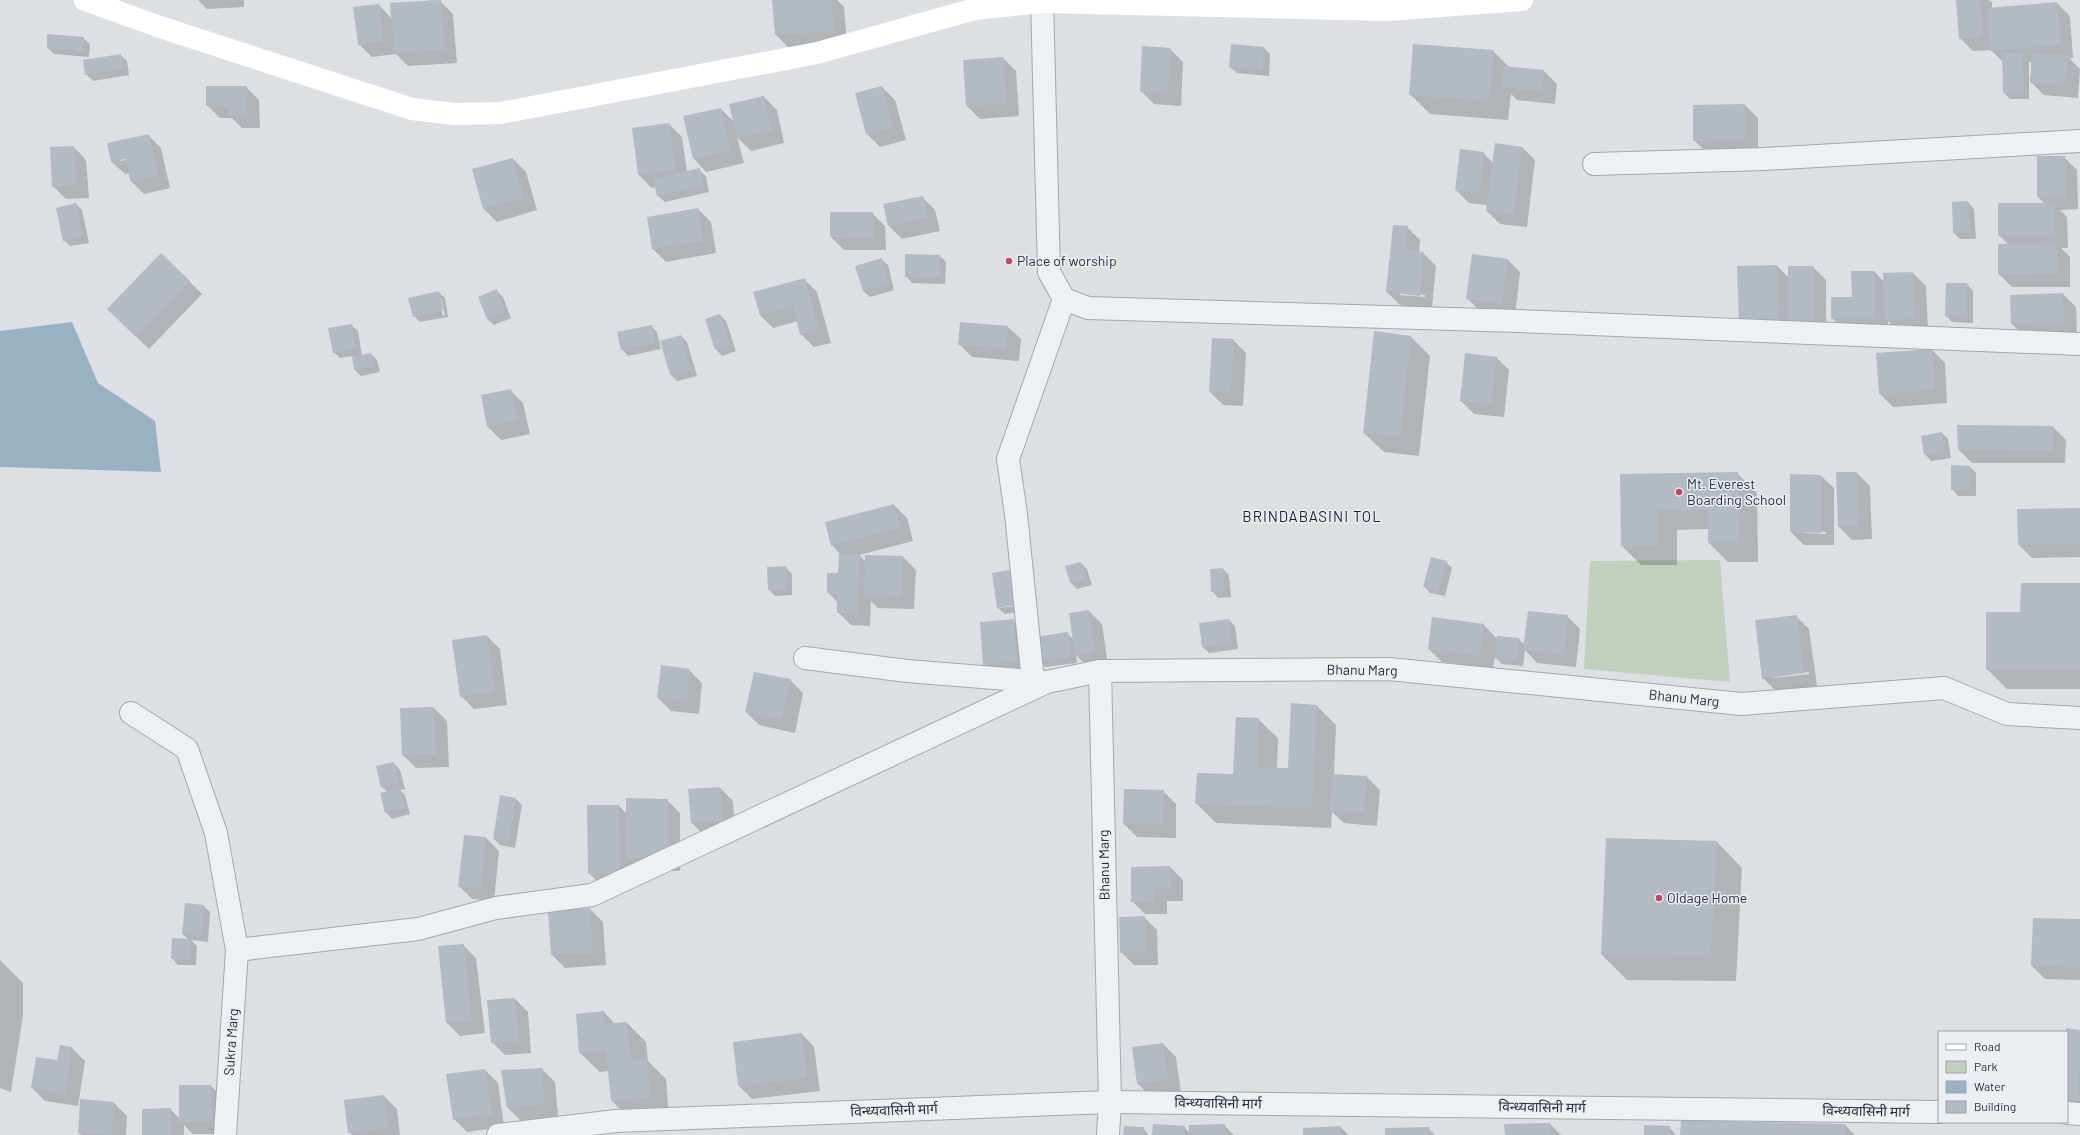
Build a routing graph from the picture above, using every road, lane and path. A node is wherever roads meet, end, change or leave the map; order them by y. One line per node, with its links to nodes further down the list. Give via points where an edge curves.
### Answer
1 (85, 0): 3 (main road, via 412,109 454,114 501,113 787,59 976,9)
2 (1522, 0): 3 (main road, via 1387,10)
3 (1042, 1): 6 (street, via 1049,272)
4 (2080, 142): 5 (street, via 1764,159)
5 (1594, 164)
6 (1064, 300): 7 (street, via 1088,308 1510,321); 10 (street, via 1008,460)
7 (2080, 344)
8 (805, 658): 10 (street, via 907,672)
9 (1100, 671): 10 (street); 12 (street, Bhanu Marg, via 1389,669 1741,704 1944,688 2007,714); 14 (street, Bhanu Marg)
10 (1040, 682): 13 (street, via 592,895 496,908 418,929)
11 (131, 713): 13 (street, Sukra Marg, via 187,748 216,833)
12 (2080, 718)
13 (237, 950): 18 (street, Sukra Marg)
14 (1110, 1102): 15 (street, विन्ध्यवासिनी मार्ग); 19 (street, विन्ध्यवासिनी मार्ग, via 616,1121); 20 (street, Bhanu Marg)
15 (1938, 1112)
16 (2068, 1113): 17 (street)
17 (2080, 1114)
18 (225, 1135)
19 (498, 1135)
20 (1108, 1135)

